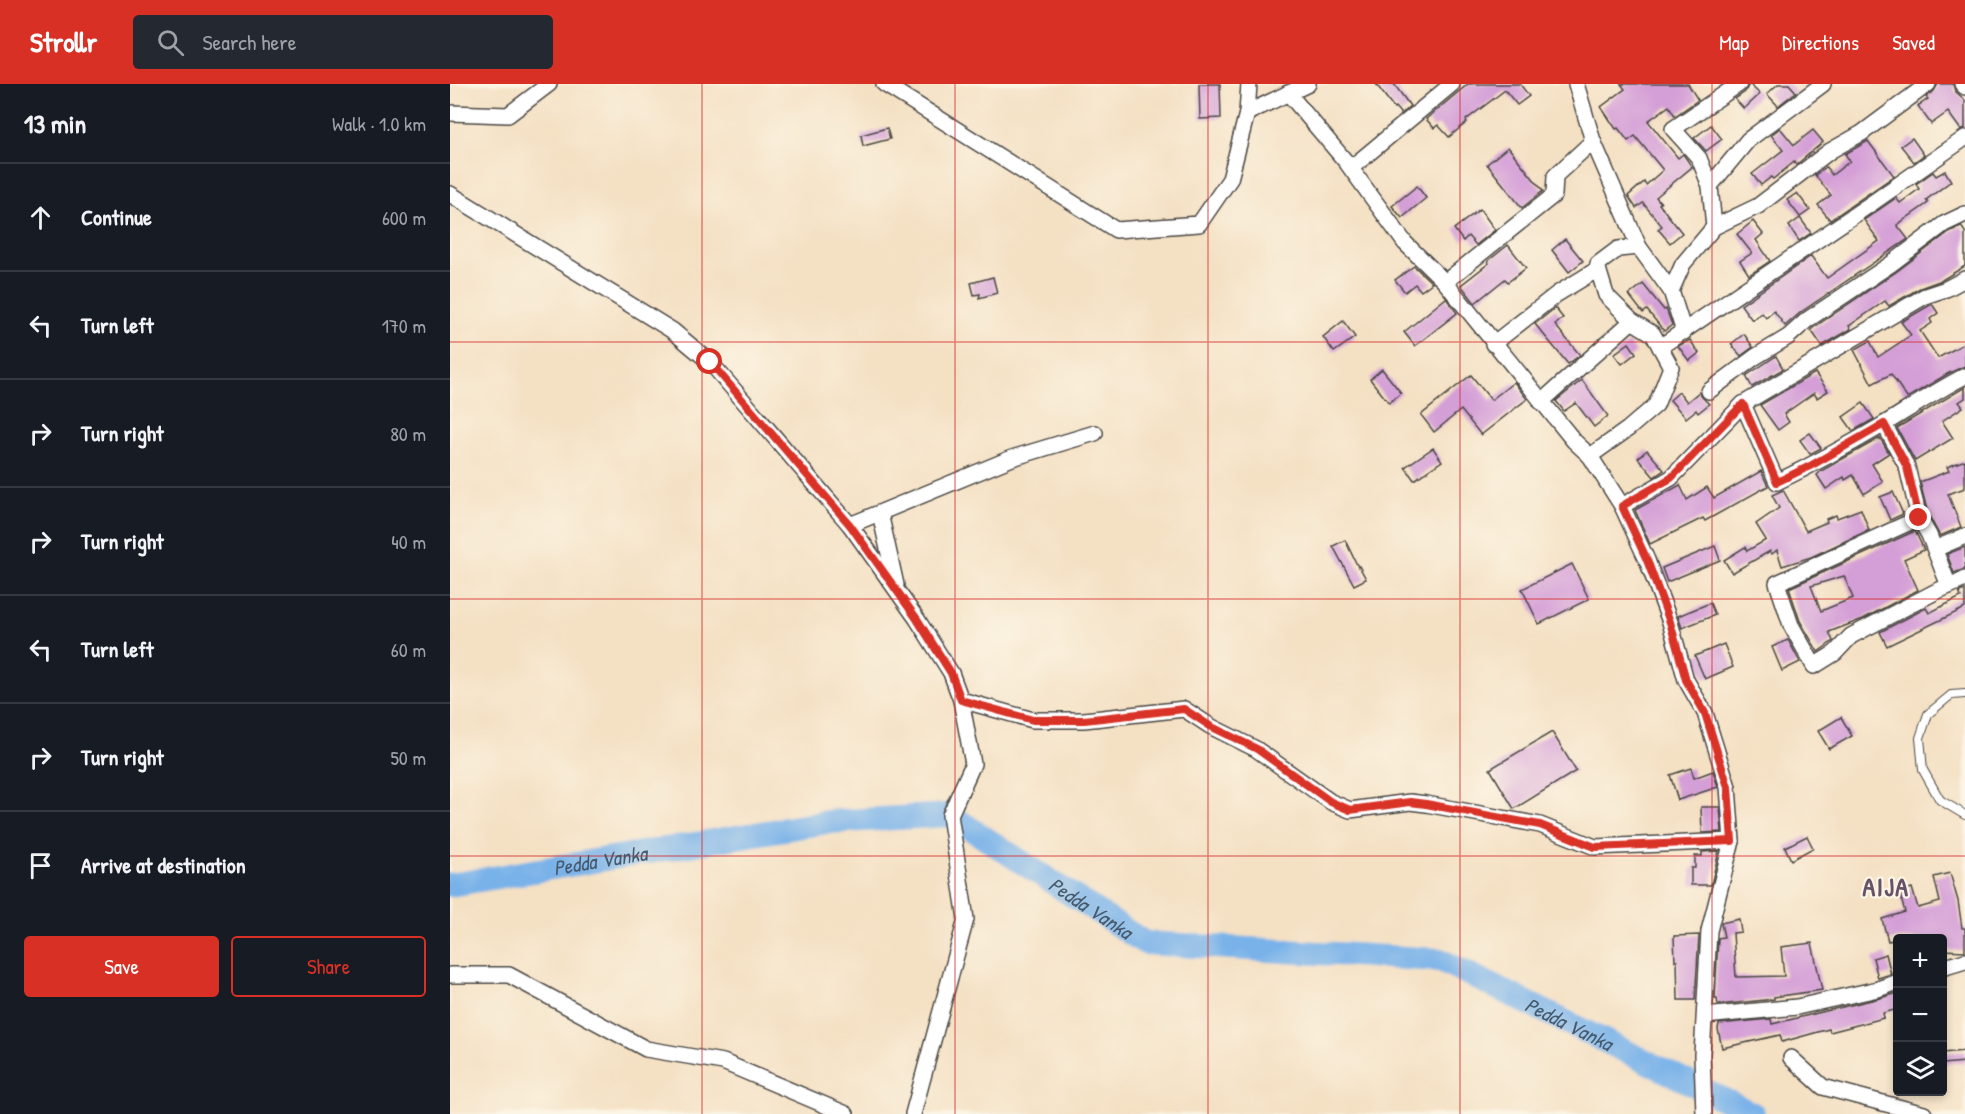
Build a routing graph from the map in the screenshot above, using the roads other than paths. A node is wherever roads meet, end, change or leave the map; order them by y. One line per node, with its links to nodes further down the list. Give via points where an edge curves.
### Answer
1 (549, 84): 11 (street, via 508,115)
2 (884, 84): 12 (street, via 1116,230 1199,224 1230,179)
3 (1249, 84): 12 (street)
4 (1308, 84): 10 (street)
5 (1452, 84): 15 (street)
6 (1576, 84): 14 (street)
7 (1739, 84): 16 (street, via 1673,129 1699,158)
8 (1823, 84): 16 (street, via 1748,140)
9 (1928, 84): 19 (street, via 1758,206)
10 (1288, 93): 12 (street); 15 (street)
11 (450, 113)
12 (1247, 113)
13 (1965, 138): 26 (street)
14 (1593, 141): 20 (street); 23 (street, via 1555,176 1554,195)
15 (1351, 168): 23 (street, via 1405,243)
16 (1710, 186): 19 (street)
17 (450, 194): 39 (street, via 673,331 710,362)
18 (1965, 214): 30 (street, via 1944,224)
19 (1714, 227): 24 (street, via 1683,264)
20 (1639, 247): 21 (street, via 1618,249 1598,264); 24 (street)
21 (1598, 270): 25 (street, via 1606,295); 27 (street, via 1557,294)
22 (1965, 279): 32 (street, via 1925,296)
23 (1445, 282): 27 (street)
24 (1671, 291): 26 (street)
25 (1632, 321): 28 (street, via 1653,334); 31 (street)
26 (1684, 332): 28 (street)
27 (1493, 344): 31 (street)
28 (1660, 348): 35 (street, via 1671,367 1656,405)
29 (1965, 376): 33 (street)
30 (1710, 391)
31 (1541, 402): 35 (street)
32 (1743, 404): 33 (street, via 1777,482); 36 (street, via 1671,478)
33 (1884, 424): 38 (street, via 1907,467)
34 (1095, 433): 37 (street, via 1012,459)
35 (1590, 456): 36 (street)
36 (1622, 506): 48 (street, via 1651,570 1686,680 1705,713 1728,787)
37 (880, 513): 39 (street); 44 (street)
38 (1919, 518): 41 (street); 43 (street, via 1777,583 1791,625 1814,666 1835,653 1851,636)
39 (850, 525): 44 (street)
40 (1965, 536): 41 (street)
41 (1935, 549): 43 (street)
42 (1965, 579): 43 (street)
43 (1949, 586)
44 (898, 594): 46 (street, via 951,673)
45 (1965, 694): 47 (lane, via 1951,695 1928,714 1920,738 1923,770 1940,800)
46 (961, 700): 48 (street, via 1033,720 1084,720 1184,709 1257,749 1331,802 1350,810 1410,802 1426,804 1540,825 1595,847); 56 (street, via 973,764 950,815 966,919)
47 (1965, 815)
48 (1732, 841): 53 (street, via 1709,931)
49 (1965, 961): 50 (street)
50 (1947, 966)
51 (450, 975): 55 (street, via 509,975 646,1049 723,1062)
52 (1893, 984): 53 (street, via 1797,1007)
53 (1705, 1016): 57 (street)
54 (1791, 1058): 58 (street, via 1822,1087)
55 (846, 1114)
56 (913, 1114)
57 (1704, 1114)
58 (1924, 1114)

